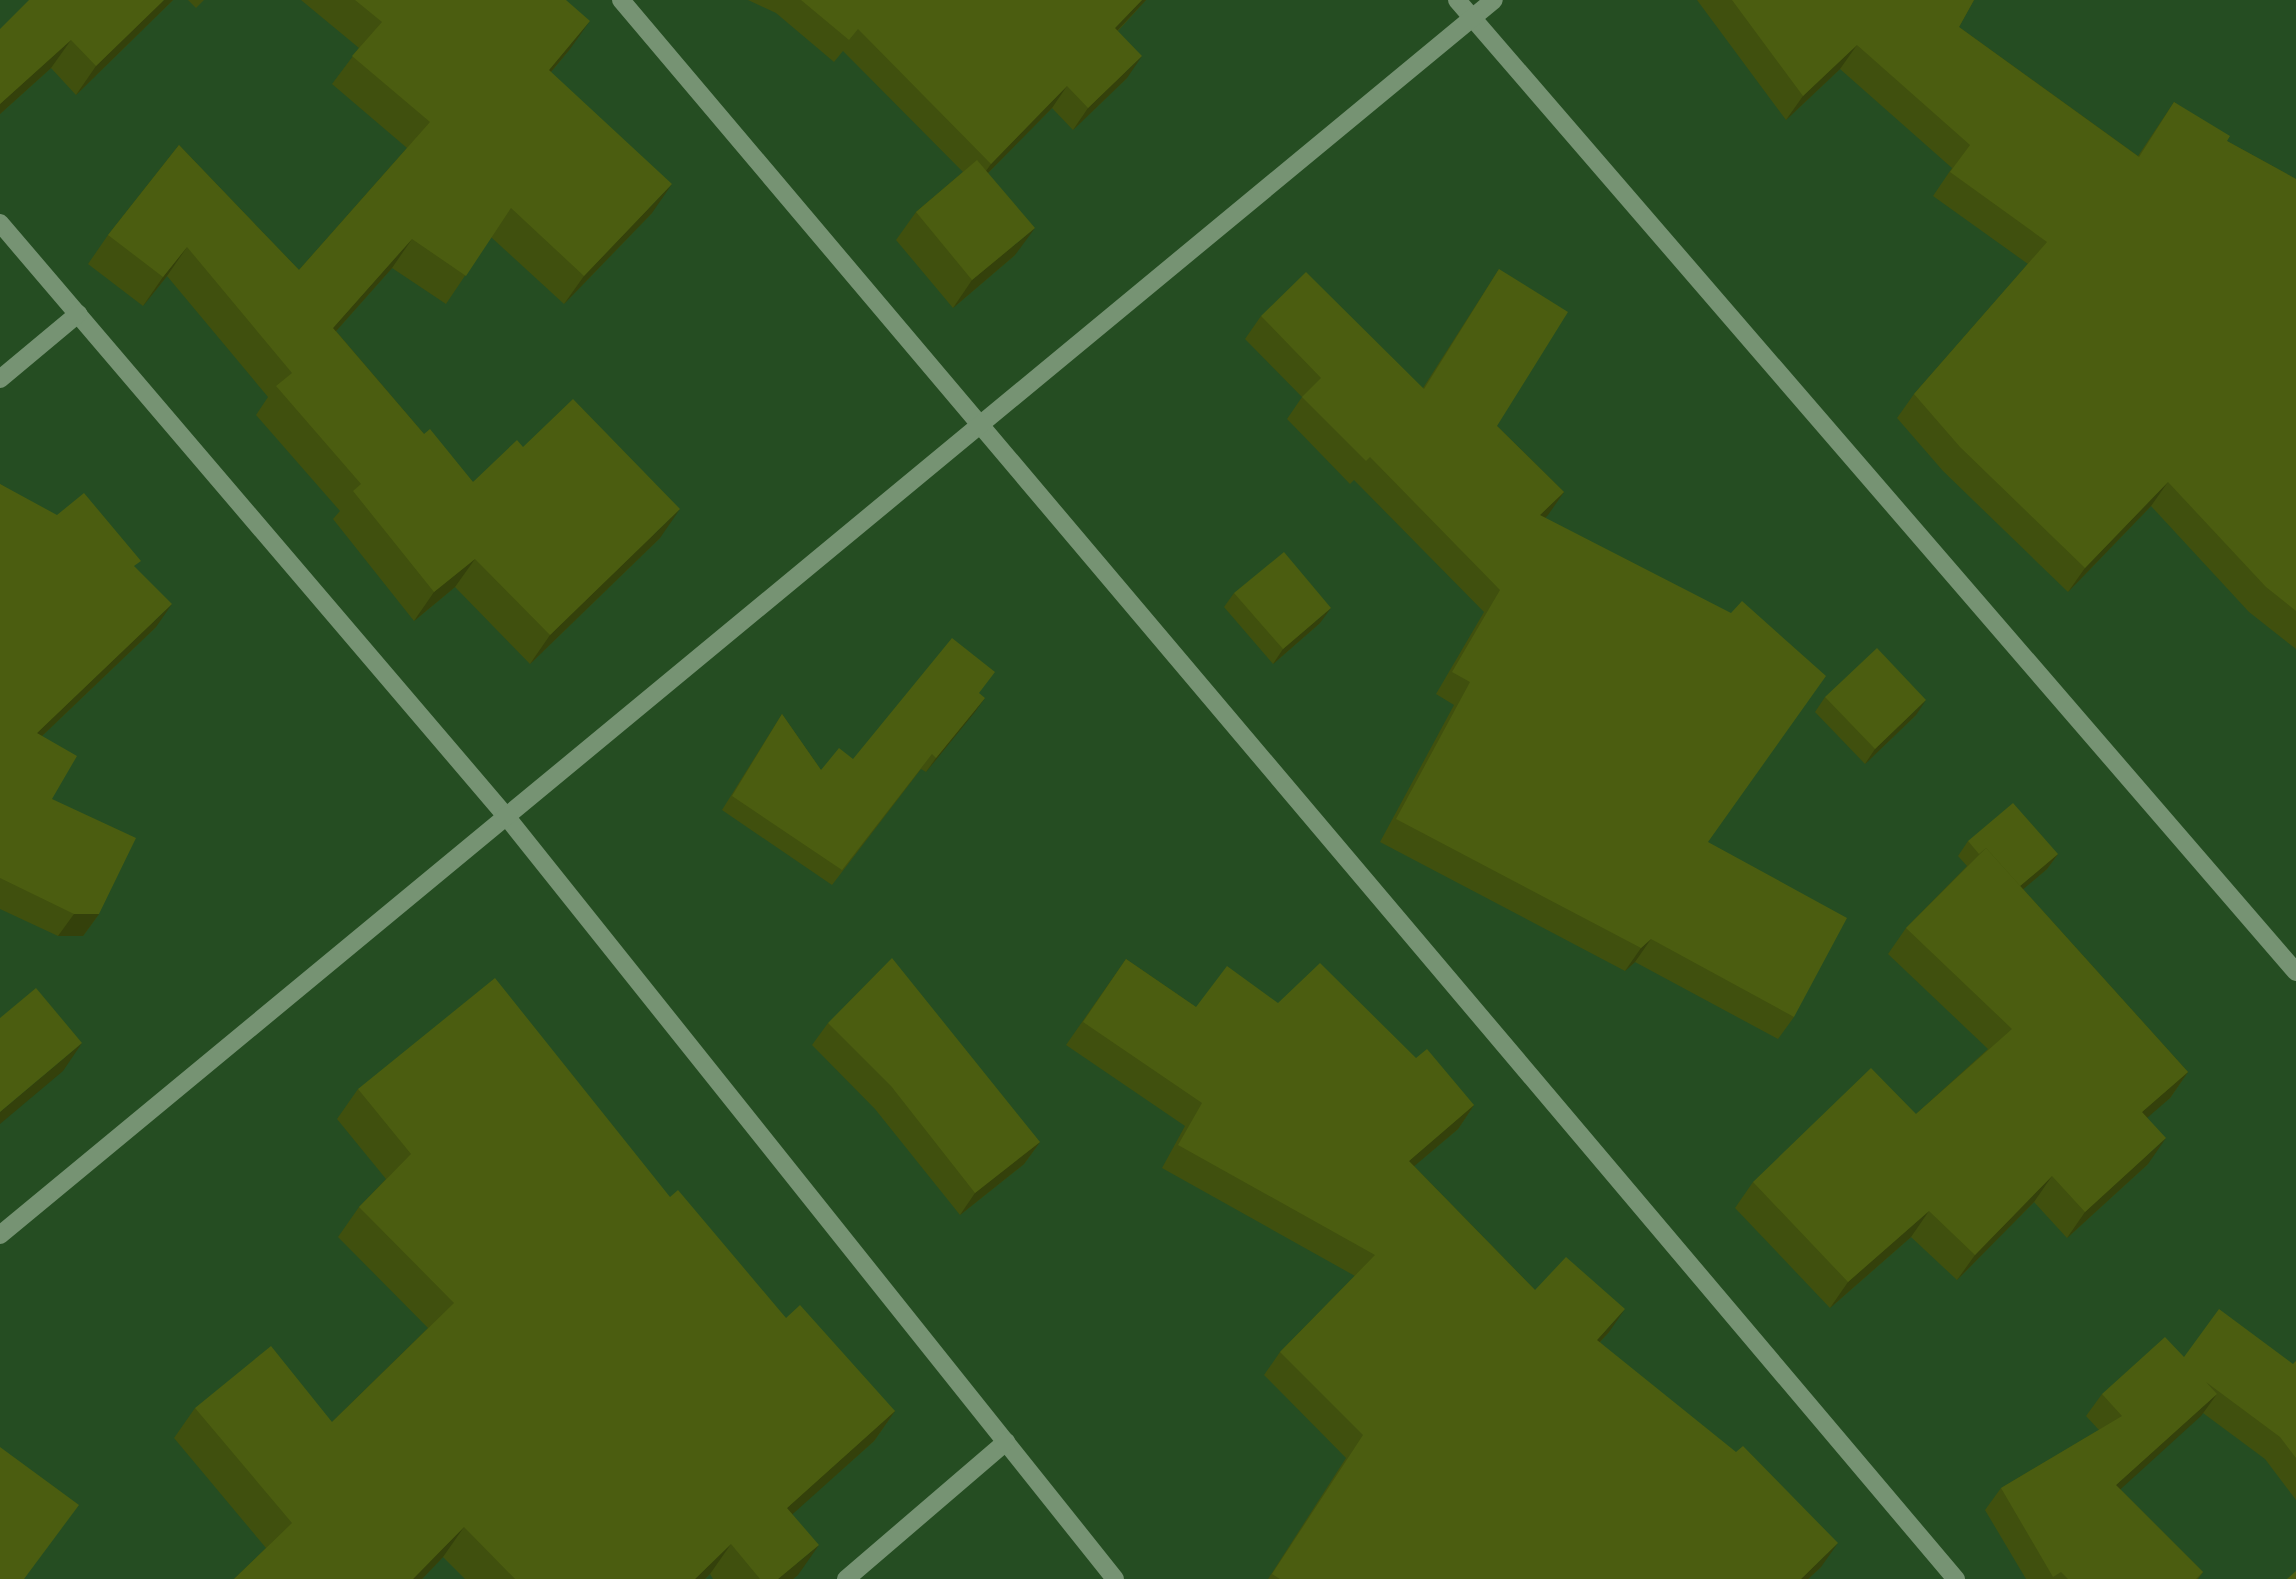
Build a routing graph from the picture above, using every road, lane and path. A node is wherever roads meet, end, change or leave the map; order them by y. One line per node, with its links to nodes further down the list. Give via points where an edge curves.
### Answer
1 (621, 0): 8 (street)
2 (1457, 0): 4 (street)
3 (1494, 0): 4 (street)
4 (1472, 18): 8 (street); 10 (street)
5 (0, 223): 6 (street)
6 (78, 314): 7 (street); 9 (street)
7 (0, 379)
8 (980, 424): 9 (street); 15 (street)
9 (506, 816): 11 (street); 12 (street)
10 (2296, 972)
11 (0, 1235)
12 (1006, 1442): 13 (street); 14 (street)
13 (846, 1579)
14 (1115, 1579)
15 (1956, 1579)

